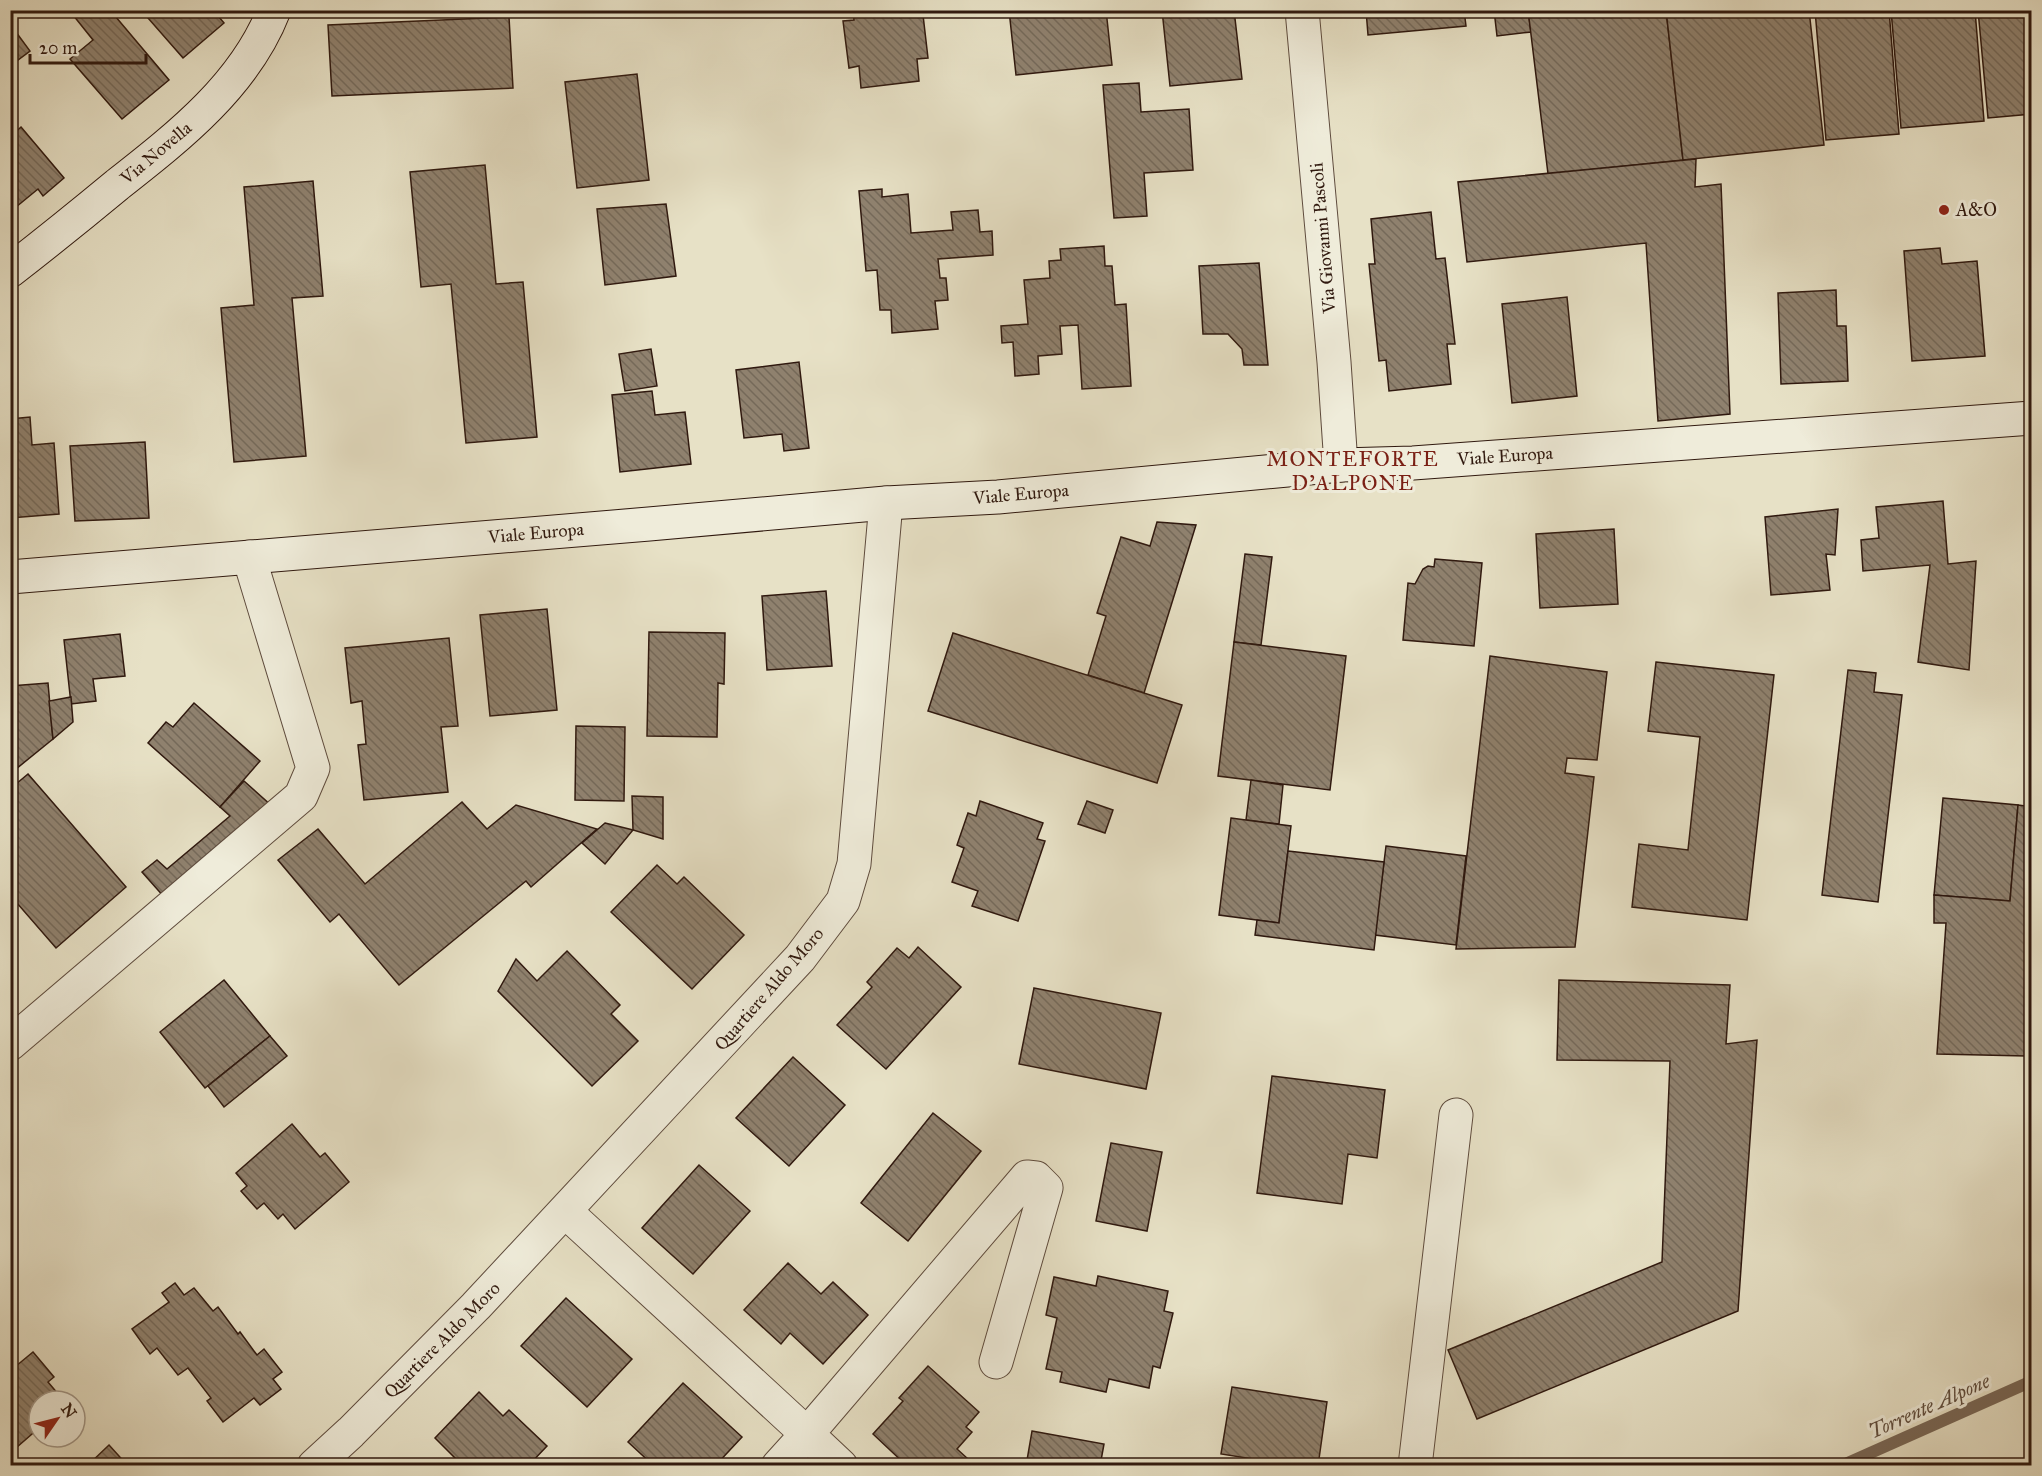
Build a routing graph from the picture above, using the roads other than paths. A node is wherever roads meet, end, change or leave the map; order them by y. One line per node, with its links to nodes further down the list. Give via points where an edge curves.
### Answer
1 (274, 10): 3 (street, Via Novella, via 266,31 236,77 182,134)
2 (1302, 10): 5 (street, Via Giovanni Pascoli)
3 (11, 271)
4 (2031, 418): 5 (street, Viale Europa)
5 (1341, 465): 6 (street, Viale Europa, via 998,497)
6 (886, 503): 7 (street, Viale Europa); 11 (street, Quartiere Aldo Moro, via 854,864 843,900 800,958)
7 (249, 557): 8 (street, Viale Europa); 9 (street, via 313,768 301,796)
8 (10, 577)
9 (10, 1044)
10 (1456, 1115): 17 (street)
11 (566, 1212): 13 (street); 14 (street, Quartiere Aldo Moro)
12 (996, 1362): 13 (street, via 1046,1188 1036,1178 1027,1177)
13 (807, 1434): 15 (street); 16 (street)
14 (314, 1466)
15 (778, 1466)
16 (841, 1466)
17 (1415, 1466)

